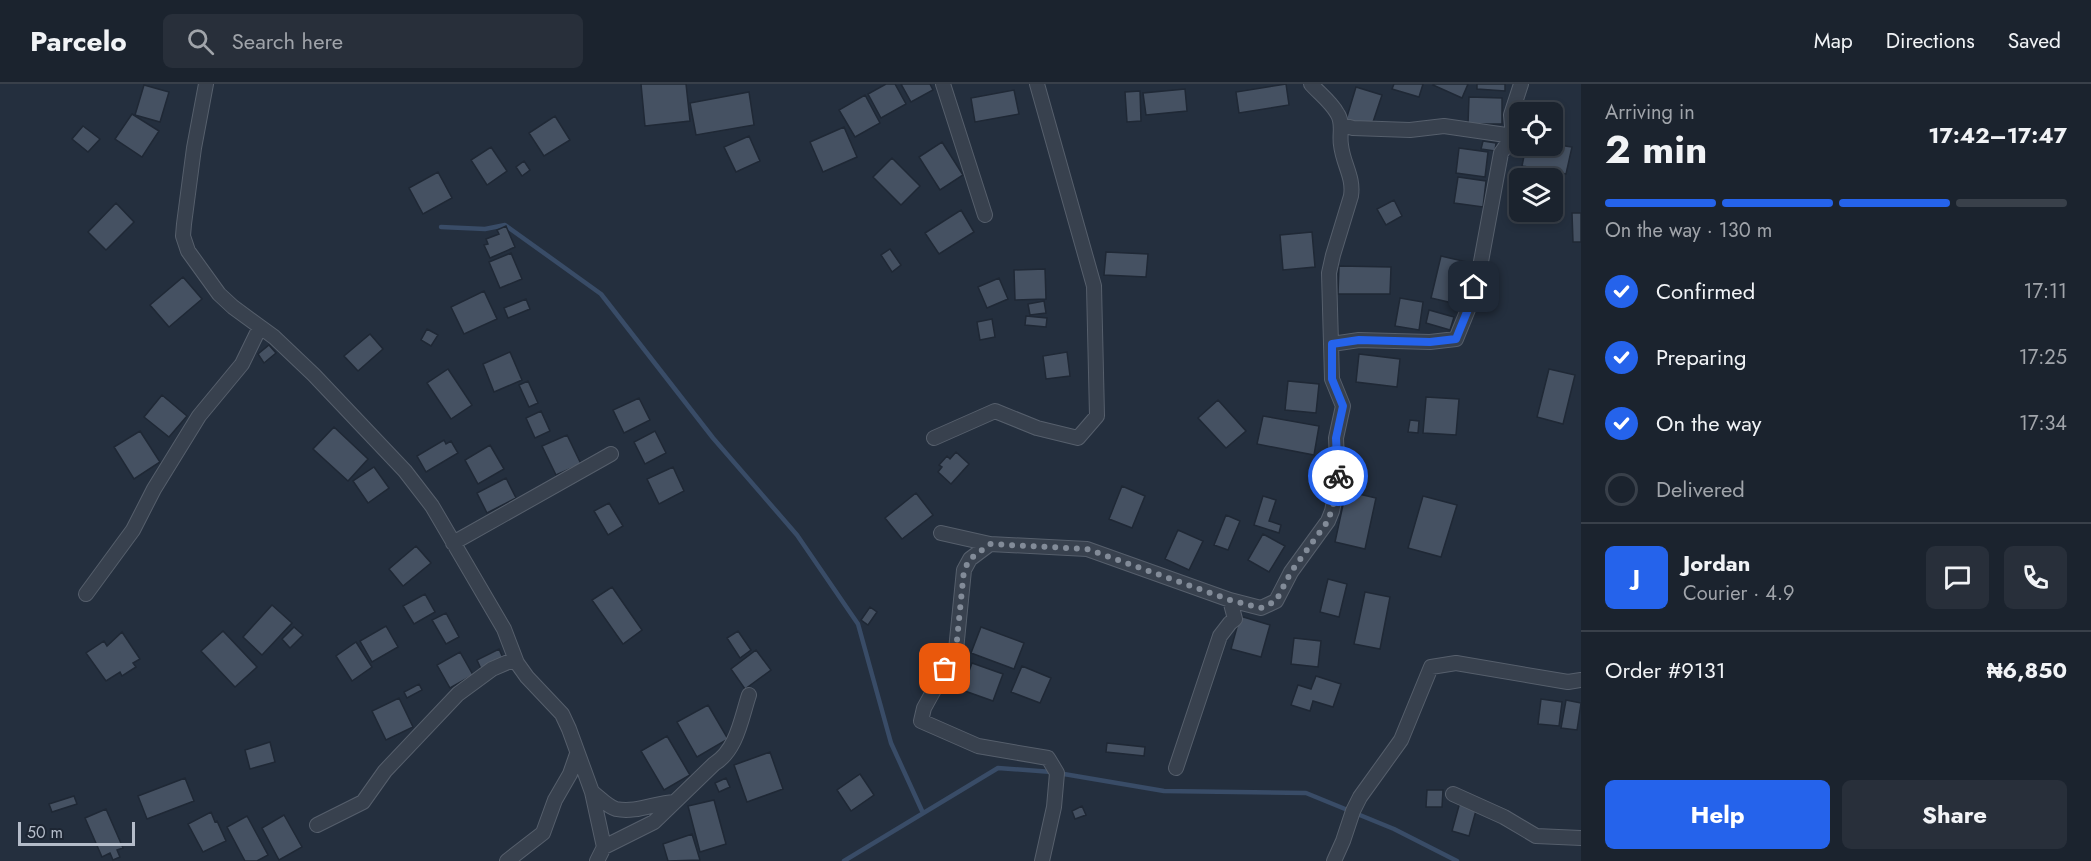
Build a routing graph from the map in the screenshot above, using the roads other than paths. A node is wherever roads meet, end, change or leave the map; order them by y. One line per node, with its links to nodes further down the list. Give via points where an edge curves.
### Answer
1 (206, 84): 11 (street, via 194,148 185,243 219,294)
2 (943, 84): 10 (street)
3 (1037, 84): 13 (street, via 1094,286 1097,416 1078,438 1037,428 995,411)
4 (1311, 84): 7 (street, via 1336,110)
5 (1521, 84): 6 (street)
6 (1515, 102)
7 (1342, 125): 8 (street, via 1410,130 1444,126); 12 (street, via 1343,159 1353,186 1329,273)
8 (1509, 135)
9 (1509, 142): 12 (street, via 1501,153 1480,267 1456,339)
10 (985, 215)
11 (260, 327): 16 (street, via 307,368 405,471 422,491); 18 (street, via 242,364 199,416 133,530)
12 (1332, 344): 19 (street, via 1332,379 1343,406 1336,438 1338,483 1332,511 1276,601 1261,608)
13 (934, 438)
14 (611, 454): 16 (street)
15 (941, 533): 17 (street)
16 (453, 543): 20 (street, via 504,629)
17 (990, 544): 19 (street, via 1087,549); 33 (street, via 970,559 964,570 956,650 924,708 921,721 978,746 1048,758 1057,773)
18 (86, 594)
19 (1230, 600): 24 (street, via 1235,619 1220,636)
20 (515, 659): 23 (street, via 562,714); 28 (street, via 492,669 458,694 385,771 363,802)
21 (1581, 680): 34 (street, via 1568,682 1456,663 1431,667 1401,740 1360,797)
22 (749, 695): 27 (street, via 735,738 723,758)
23 (577, 754): 25 (street); 31 (street, via 543,833)
24 (1176, 768)
25 (592, 792): 27 (street, via 615,809); 30 (street)
26 (1453, 794): 29 (street, via 1536,836)
27 (674, 802): 30 (street, via 654,822)
28 (317, 825)
29 (1581, 838)
30 (604, 847): 32 (street)
31 (507, 861)
32 (597, 861)
33 (1042, 861)
34 (1334, 861)

